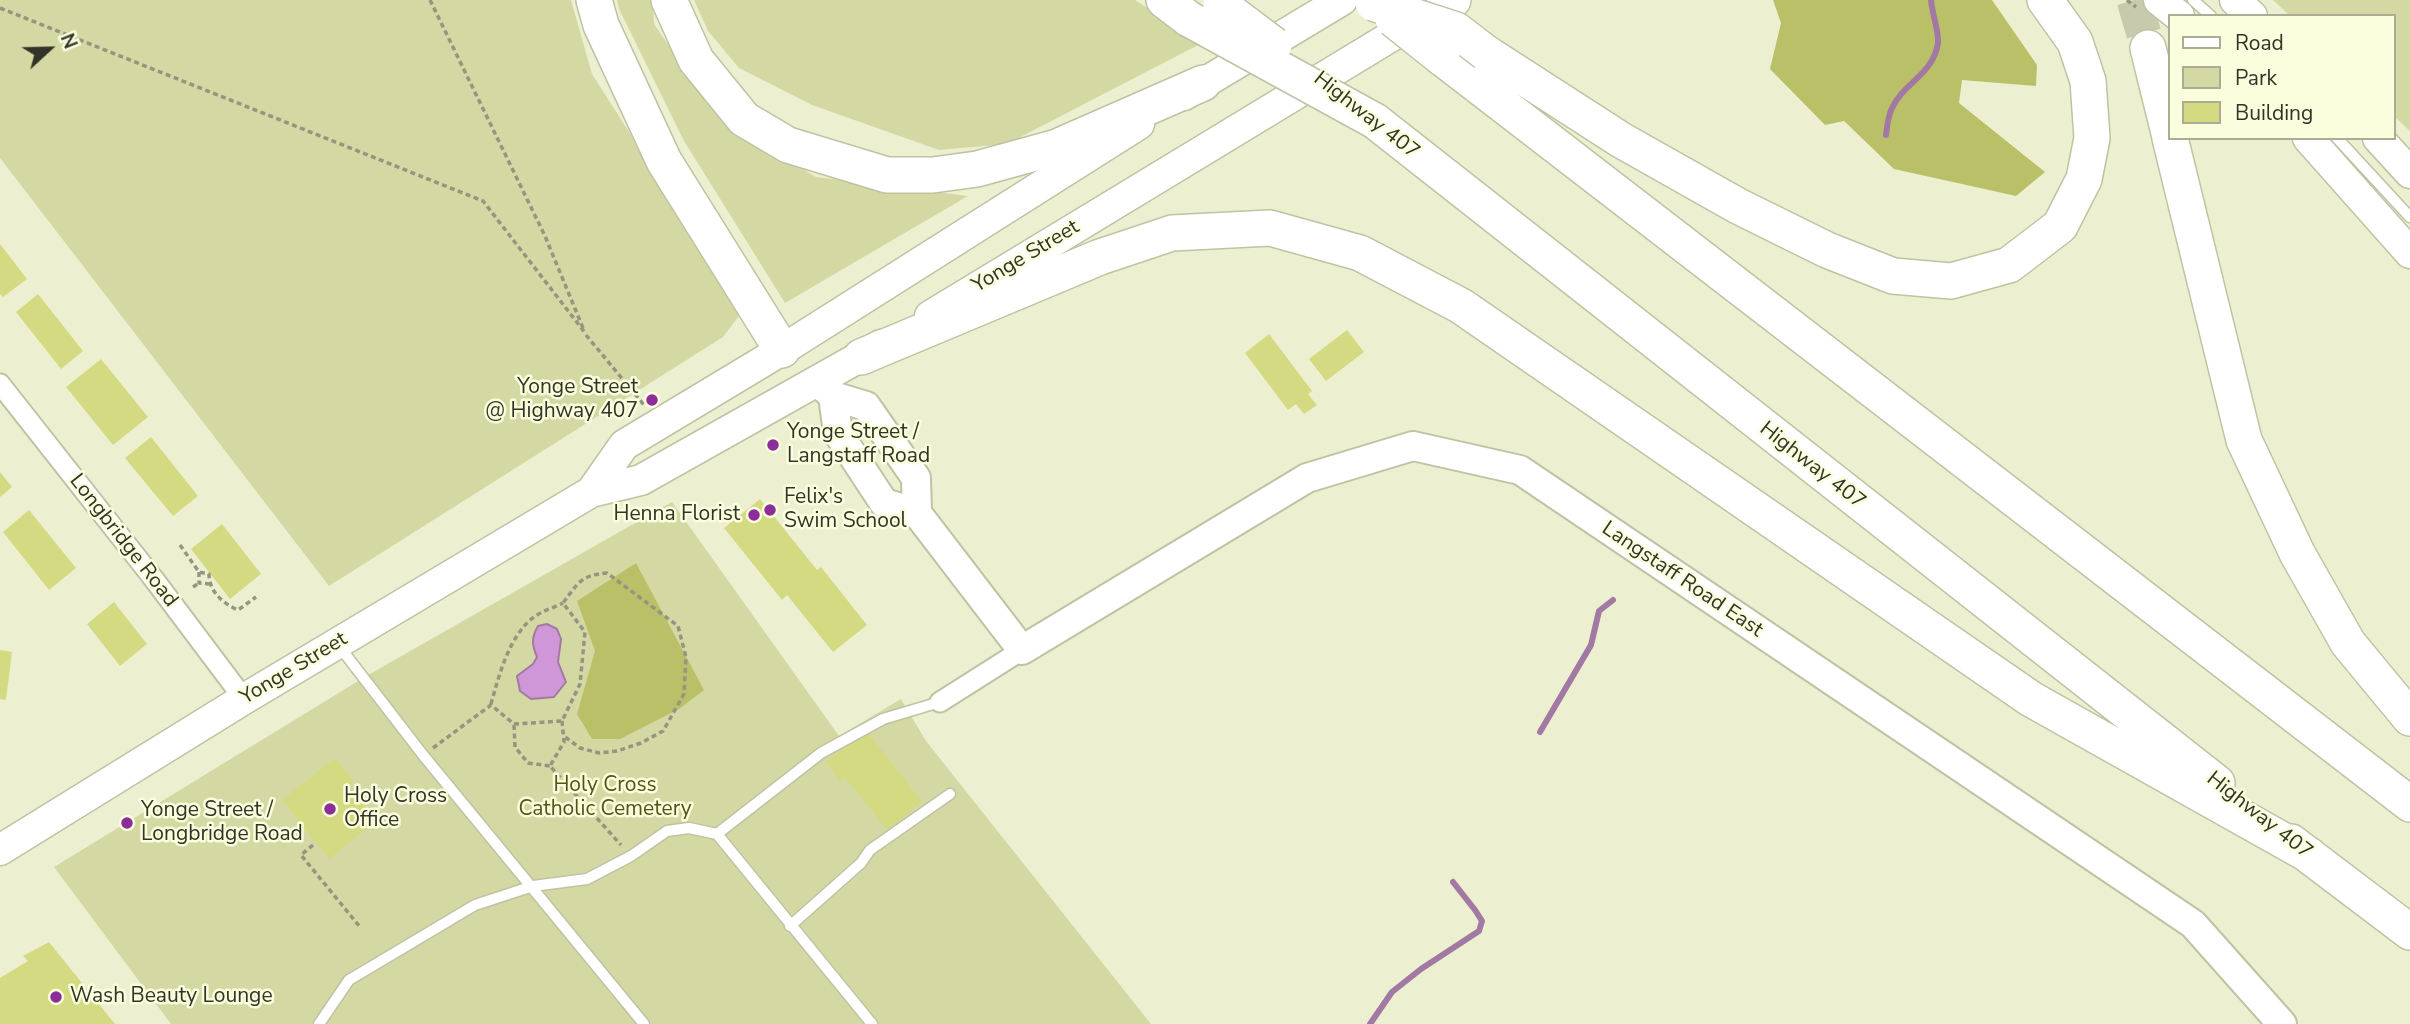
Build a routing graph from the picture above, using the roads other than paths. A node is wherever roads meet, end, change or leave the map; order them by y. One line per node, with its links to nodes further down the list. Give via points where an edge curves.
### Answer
1 (594, 0): 23 (highway, via 601,25 664,161)
2 (669, 0): 14 (highway, via 696,60 744,120 788,145 887,175 977,169 1058,147)
3 (2045, 0): 7 (highway, bridge, via 2075,42 2088,80 2092,138 2084,178 2060,226 2009,265 1951,282 1893,276 1826,250 1621,140 1455,30)
4 (2159, 0): 10 (main road)
5 (2193, 0): 11 (lane)
6 (2235, 0): 12 (main road)
7 (1361, 1): 14 (main road, Yonge Street); 35 (highway, bridge, via 1442,58)
8 (1449, 1): 24 (main road, Yonge Street)
9 (1197, 6): 38 (highway, Highway 407, bridge, via 1375,121)
10 (2176, 14)
11 (2209, 14)
12 (2250, 14)
13 (2148, 48): 15 (highway)
14 (1203, 83): 23 (main road, Yonge Street)
15 (2168, 130)
16 (2170, 140): 33 (highway, via 2244,440 2297,553 2348,643)
17 (2310, 140): 22 (main road)
18 (2339, 140): 21 (lane)
19 (2380, 140): 20 (main road)
20 (2410, 173)
21 (2410, 218)
22 (2410, 253)
23 (782, 350): 26 (main road); 27 (main road, Yonge Street, via 624,445)
24 (861, 357): 26 (main road, Yonge Street); 38 (highway, via 1100,257 1171,233 1270,228 1360,253 1461,306 2031,699)
25 (0, 384): 31 (street, Longbridge Road)
26 (826, 389): 27 (main road, Yonge Street, via 640,480); 28 (street, via 838,433 884,503); 28 (street, via 866,406 916,478)
27 (591, 492): 29 (main road, Yonge Street)
28 (917, 513): 30 (street)
29 (337, 643): 31 (main road, Yonge Street); 39 (lane)
30 (1022, 650): 32 (street, Langstaff Road East); 45 (street, Langstaff Road East, via 1307,478 1413,446 1520,470 2193,924)
31 (244, 699): 37 (main road, Yonge Street)
32 (940, 702): 36 (lane, via 883,719 821,753)
33 (2410, 718)
34 (950, 794): 40 (lane, via 870,850)
35 (2410, 804)
36 (717, 835): 39 (lane, via 689,828 667,831 587,879); 40 (lane)
37 (0, 850)
38 (2309, 855): 41 (highway, Highway 407)
39 (533, 887): 42 (lane, via 475,905 349,980); 43 (lane)
40 (790, 926): 44 (lane)
41 (2410, 933)
42 (319, 1024)
43 (644, 1024)
44 (872, 1024)
45 (2282, 1024)

